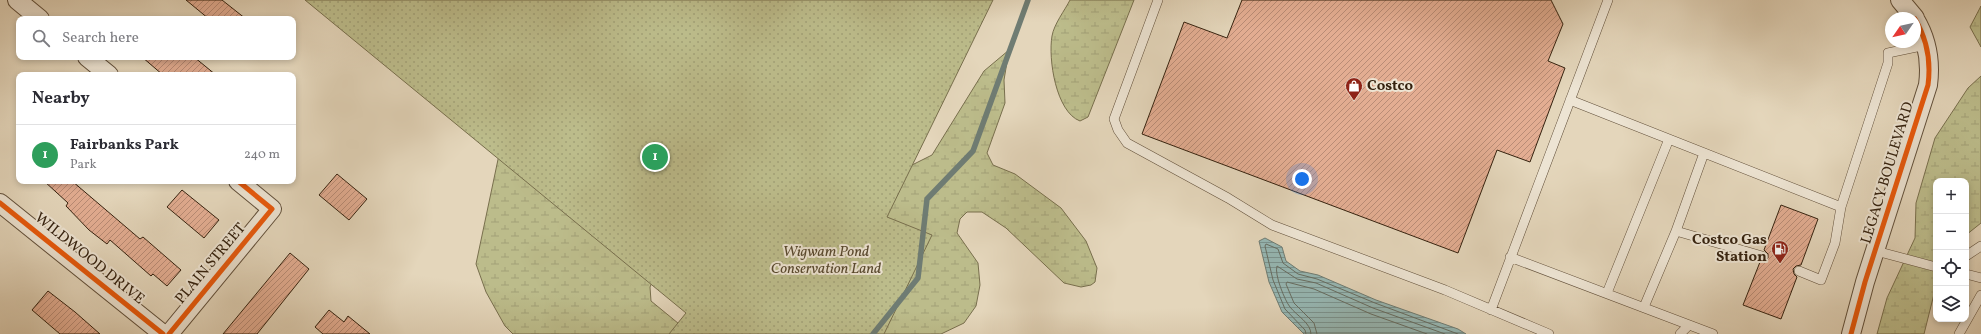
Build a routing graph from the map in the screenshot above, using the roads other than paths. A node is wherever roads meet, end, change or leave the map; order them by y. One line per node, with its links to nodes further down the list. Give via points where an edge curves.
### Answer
1 (17, 0): 6 (street)
2 (1158, 0): 30 (lane, via 1114,119 1127,143 1272,225)
3 (1608, 0): 11 (lane)
4 (1900, 0): 5 (street, LEGACY BOULEVARD)
5 (1910, 12)
6 (36, 16)
7 (1921, 33): 8 (street, LEGACY BOULEVARD)
8 (1926, 45): 16 (lane, via 1888,53 1888,63); 19 (street, LEGACY BOULEVARD, via 1928,85)
9 (91, 60): 10 (street)
10 (105, 72)
11 (1570, 100): 12 (lane); 22 (lane)
12 (1669, 139): 13 (lane); 27 (lane)
13 (1704, 153): 16 (lane); 17 (lane)
14 (242, 184): 34 (street, PLAIN STREET, via 272,209)
15 (0, 203): 33 (street, WILDWOOD DRIVE)
16 (1841, 207): 24 (lane, via 1836,243 1821,280)
17 (1676, 231): 21 (lane); 29 (lane)
18 (1981, 246): 20 (lane)
19 (1876, 251): 23 (lane); 38 (street, LEGACY BOULEVARD)
20 (1969, 254)
21 (1762, 256)
22 (1510, 257): 27 (lane); 30 (lane)
23 (1933, 266)
24 (1799, 271)
25 (1969, 275): 26 (lane)
26 (1981, 278)
27 (1607, 293): 29 (lane)
28 (1981, 295): 39 (lane)
29 (1644, 308): 32 (lane)
30 (1492, 310): 35 (lane)
31 (1959, 322): 39 (lane)
32 (1689, 325): 36 (lane); 37 (lane)
33 (163, 334)
34 (169, 334)
35 (1549, 334)
36 (1680, 334)
37 (1713, 334)
38 (1851, 334)
39 (1958, 334)

